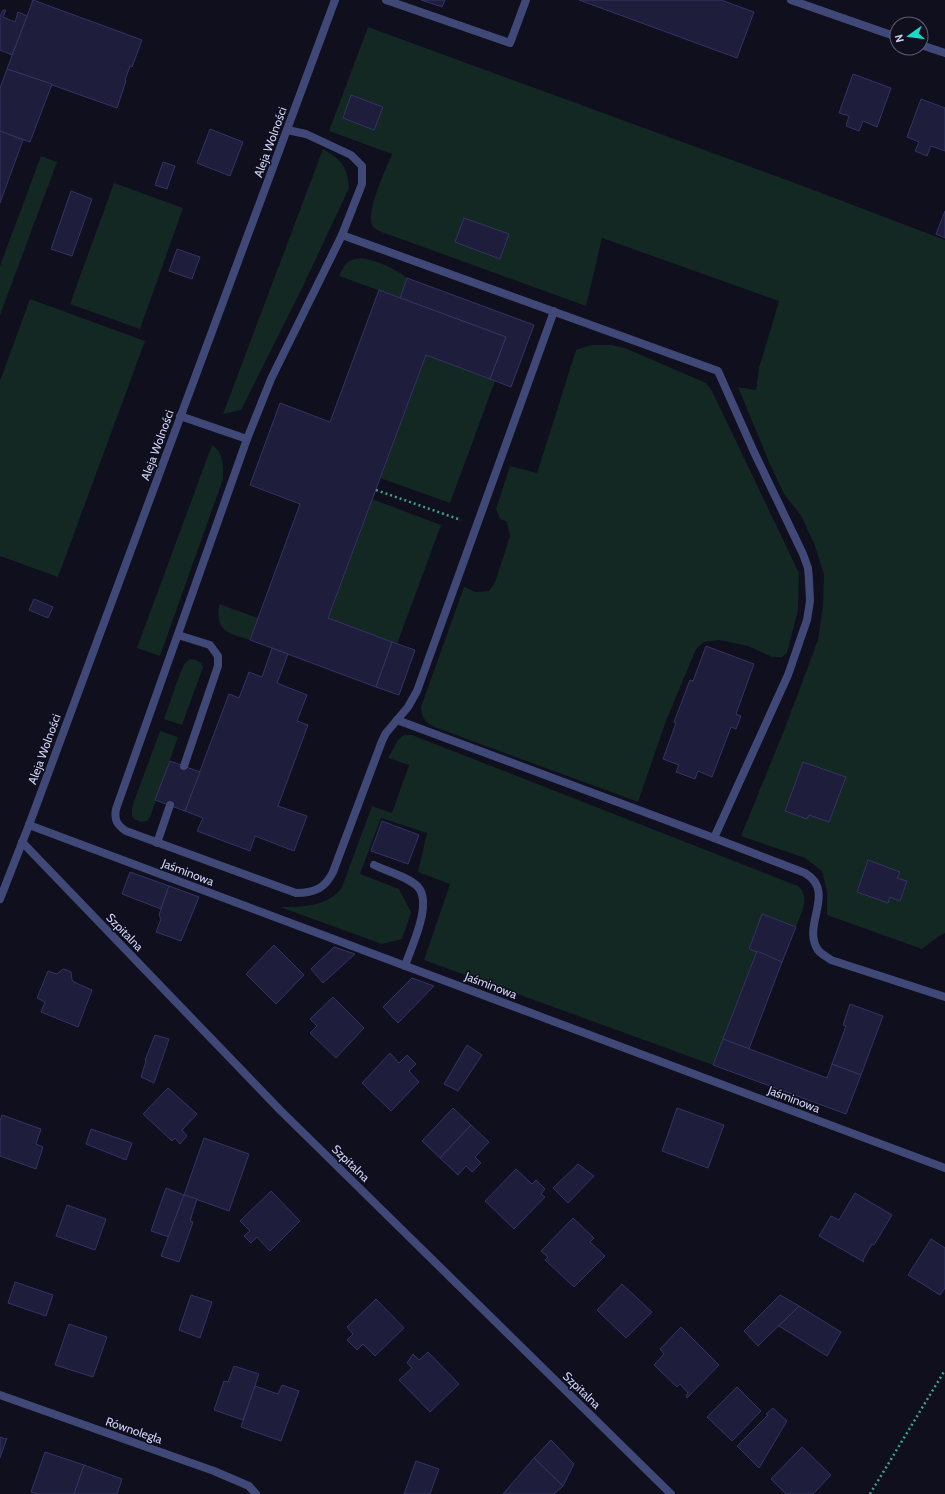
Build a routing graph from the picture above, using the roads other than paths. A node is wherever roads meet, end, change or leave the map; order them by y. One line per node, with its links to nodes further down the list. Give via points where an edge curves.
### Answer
1 (336, 0): 8 (street, Aleja Wolności)
2 (386, 0): 3 (street, via 510,43)
3 (526, 0)
4 (791, 0): 5 (street)
5 (889, 34)
6 (929, 48): 7 (street)
7 (945, 53)
8 (287, 130): 9 (street, via 306,134 351,155 362,166 362,184); 11 (street, Aleja Wolności)
9 (342, 235): 10 (street); 12 (street, via 271,379)
10 (554, 311): 14 (street, via 417,691); 18 (street, via 718,371 808,568 810,601 807,620 796,653)
11 (180, 416): 12 (street); 17 (street, Aleja Wolności)
12 (247, 439): 13 (street)
13 (178, 635): 15 (street, via 210,645 218,656 216,671); 20 (street, via 115,815 120,827)
14 (397, 720): 18 (street); 20 (street, via 382,741 333,872 328,882 319,888 307,893 296,893)
15 (184, 766)
16 (170, 805): 20 (street)
17 (29, 825): 19 (street, Aleja Wolności); 23 (street, Jaśminowa)
18 (714, 838): 24 (street, via 813,878 820,893 813,929 814,943 819,952 831,960)
19 (22, 842): 22 (street, Aleja Wolności); 28 (street, Szpitalna, via 280,1110)
20 (157, 843)
21 (374, 865): 23 (street, via 410,881 424,896 421,919)
22 (0, 899)
23 (405, 966): 25 (street, Jaśminowa)
24 (945, 997)
25 (945, 1168)
26 (0, 1395): 27 (street, Równoległa, via 214,1471 249,1486)
27 (256, 1494)
28 (671, 1494)

